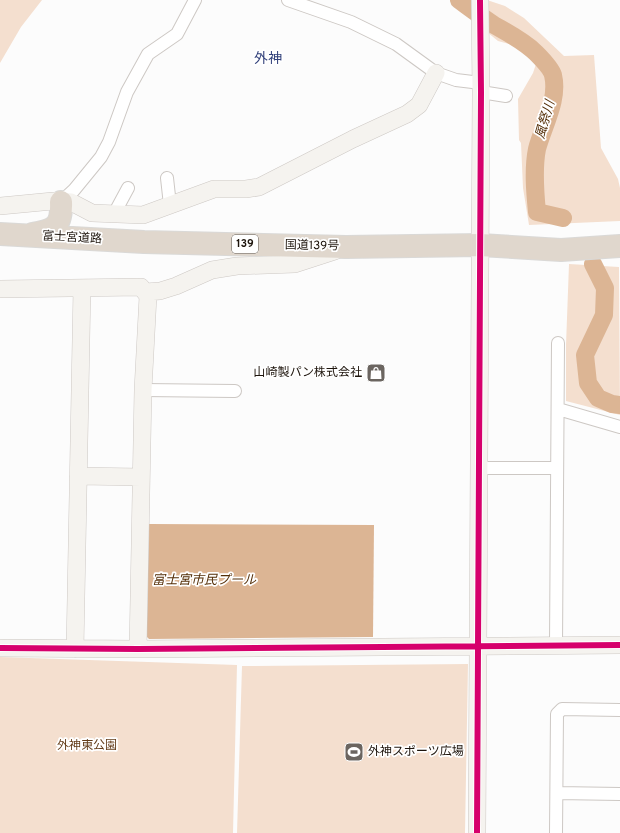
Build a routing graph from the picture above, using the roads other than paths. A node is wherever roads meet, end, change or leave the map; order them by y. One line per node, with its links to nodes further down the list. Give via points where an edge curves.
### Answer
1 (195, 0): 9 (street, via 177,34 148,54 127,92 101,157)
2 (288, 0): 4 (street, via 350,22 396,44)
3 (480, 3): 5 (street)
4 (436, 73): 5 (street); 10 (street, via 419,105 407,114 259,187 214,189)
5 (481, 88): 6 (street); 17 (street)
6 (506, 96)
7 (166, 178): 10 (street)
8 (128, 188): 12 (street)
9 (61, 202): 11 (street); 12 (street, via 71,202 92,213); 15 (highway, via 62,213 52,229); 16 (street, via 67,221 83,233 129,237)
10 (170, 205): 12 (street, via 143,215)
11 (0, 206)
12 (114, 214)
13 (620, 231): 17 (highway, 国道139号 / 139, via 561,234)
14 (0, 234): 15 (highway, 富士宮道路 / 139)
15 (27, 235): 16 (highway, 富士宮道路 / 139)
16 (144, 242): 19 (highway, 国道139号 / 139)
17 (480, 245): 18 (highway, 国道139号 / 139, via 561,250); 19 (highway, 国道139号 / 139); 28 (street)
18 (620, 246)
19 (346, 247): 22 (street, via 295,264 237,266 212,270 176,286)
20 (82, 288): 21 (street); 22 (street, via 141,287); 30 (street)
21 (0, 289)
22 (145, 292): 24 (street, via 148,296)
23 (558, 343): 26 (street)
24 (143, 390): 25 (street); 31 (street)
25 (235, 391)
26 (558, 409): 27 (street); 29 (street)
27 (620, 427)
28 (479, 468): 29 (street); 33 (street)
29 (557, 468): 34 (street)
30 (78, 476): 31 (street); 36 (street)
31 (141, 477): 37 (street)
32 (620, 645): 34 (street)
33 (478, 646): 34 (street); 37 (street); 41 (street)
34 (556, 646)
35 (0, 648): 36 (street)
36 (75, 648): 37 (street)
37 (138, 649)
38 (620, 710): 39 (street, via 562,710 557,714)
39 (556, 793): 40 (street); 42 (street)
40 (620, 794)
41 (477, 833)
42 (556, 833)

